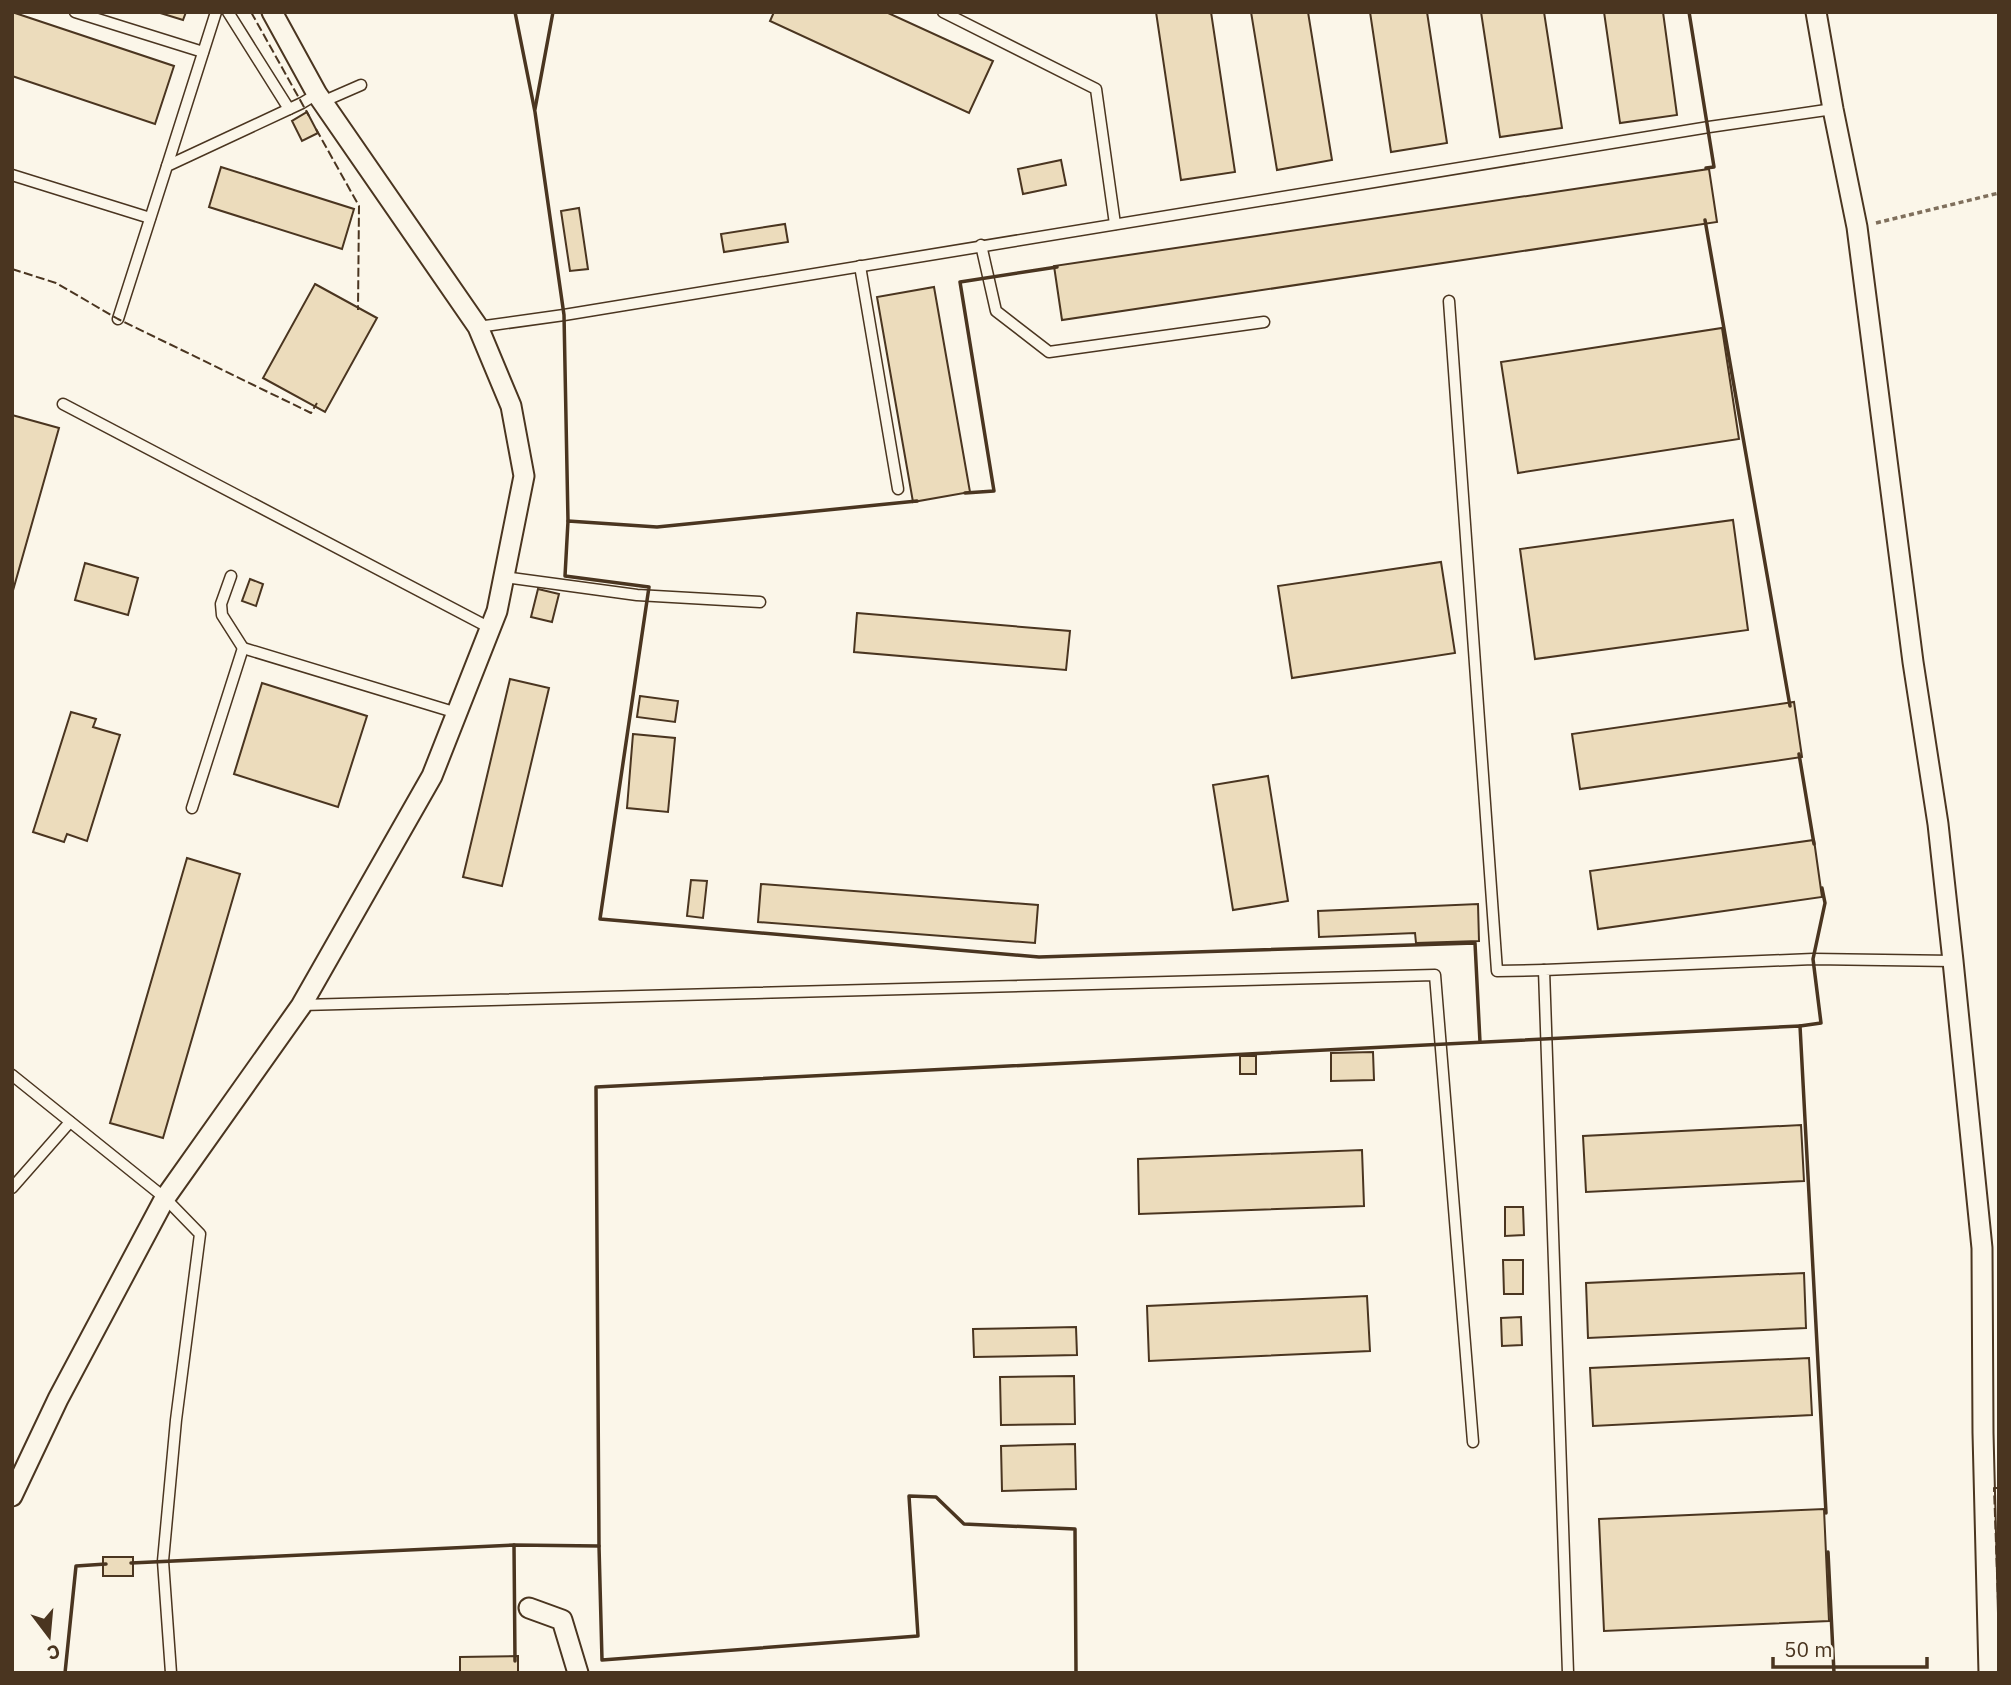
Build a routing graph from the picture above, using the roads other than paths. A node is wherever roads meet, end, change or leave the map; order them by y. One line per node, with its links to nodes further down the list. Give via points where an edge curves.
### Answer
1 (75, 12): 7 (lane)
2 (216, 12): 7 (lane)
3 (228, 12): 11 (lane)
4 (272, 12): 9 (street)
5 (943, 12): 15 (lane, via 1096,89)
6 (1816, 12): 10 (street)
7 (203, 52): 12 (lane)
8 (361, 85): 9 (lane)
9 (319, 98): 11 (lane); 21 (street)
10 (1833, 108): 15 (lane); 31 (street, via 1857,228 1938,824)
11 (289, 109): 12 (lane)
12 (167, 166): 14 (lane)
13 (12, 175): 14 (lane)
14 (150, 218): 19 (lane)
15 (1115, 223): 16 (lane)
16 (981, 246): 17 (lane); 20 (lane, via 996,311 1049,352)
17 (860, 266): 21 (lane); 23 (lane)
18 (1449, 301): 32 (lane, via 1497,971)
19 (118, 319)
20 (1264, 322)
21 (478, 327): 25 (street, via 511,406 524,475)
22 (63, 404): 27 (lane)
23 (898, 489)
24 (231, 576): 28 (lane, via 220,604)
25 (504, 576): 26 (lane, via 637,595); 27 (street)
26 (760, 602)
27 (490, 628): 29 (street)
28 (243, 648): 29 (lane); 30 (lane)
29 (457, 713): 33 (street, via 432,776)
30 (192, 808)
31 (1952, 961): 32 (lane, via 1813,958); 44 (street, via 1982,1248)
32 (1544, 970): 43 (lane)
33 (301, 1006): 37 (street); 38 (lane, via 1435,975)
34 (12, 1075): 35 (lane)
35 (70, 1122): 36 (lane); 37 (lane)
36 (12, 1188)
37 (165, 1198): 39 (street); 41 (lane, via 200,1234 163,1561)
38 (1473, 1442)
39 (12, 1496)
40 (529, 1608): 42 (street, via 562,1620)
41 (171, 1673)
42 (578, 1673)
43 (1568, 1673)
44 (1989, 1673)

